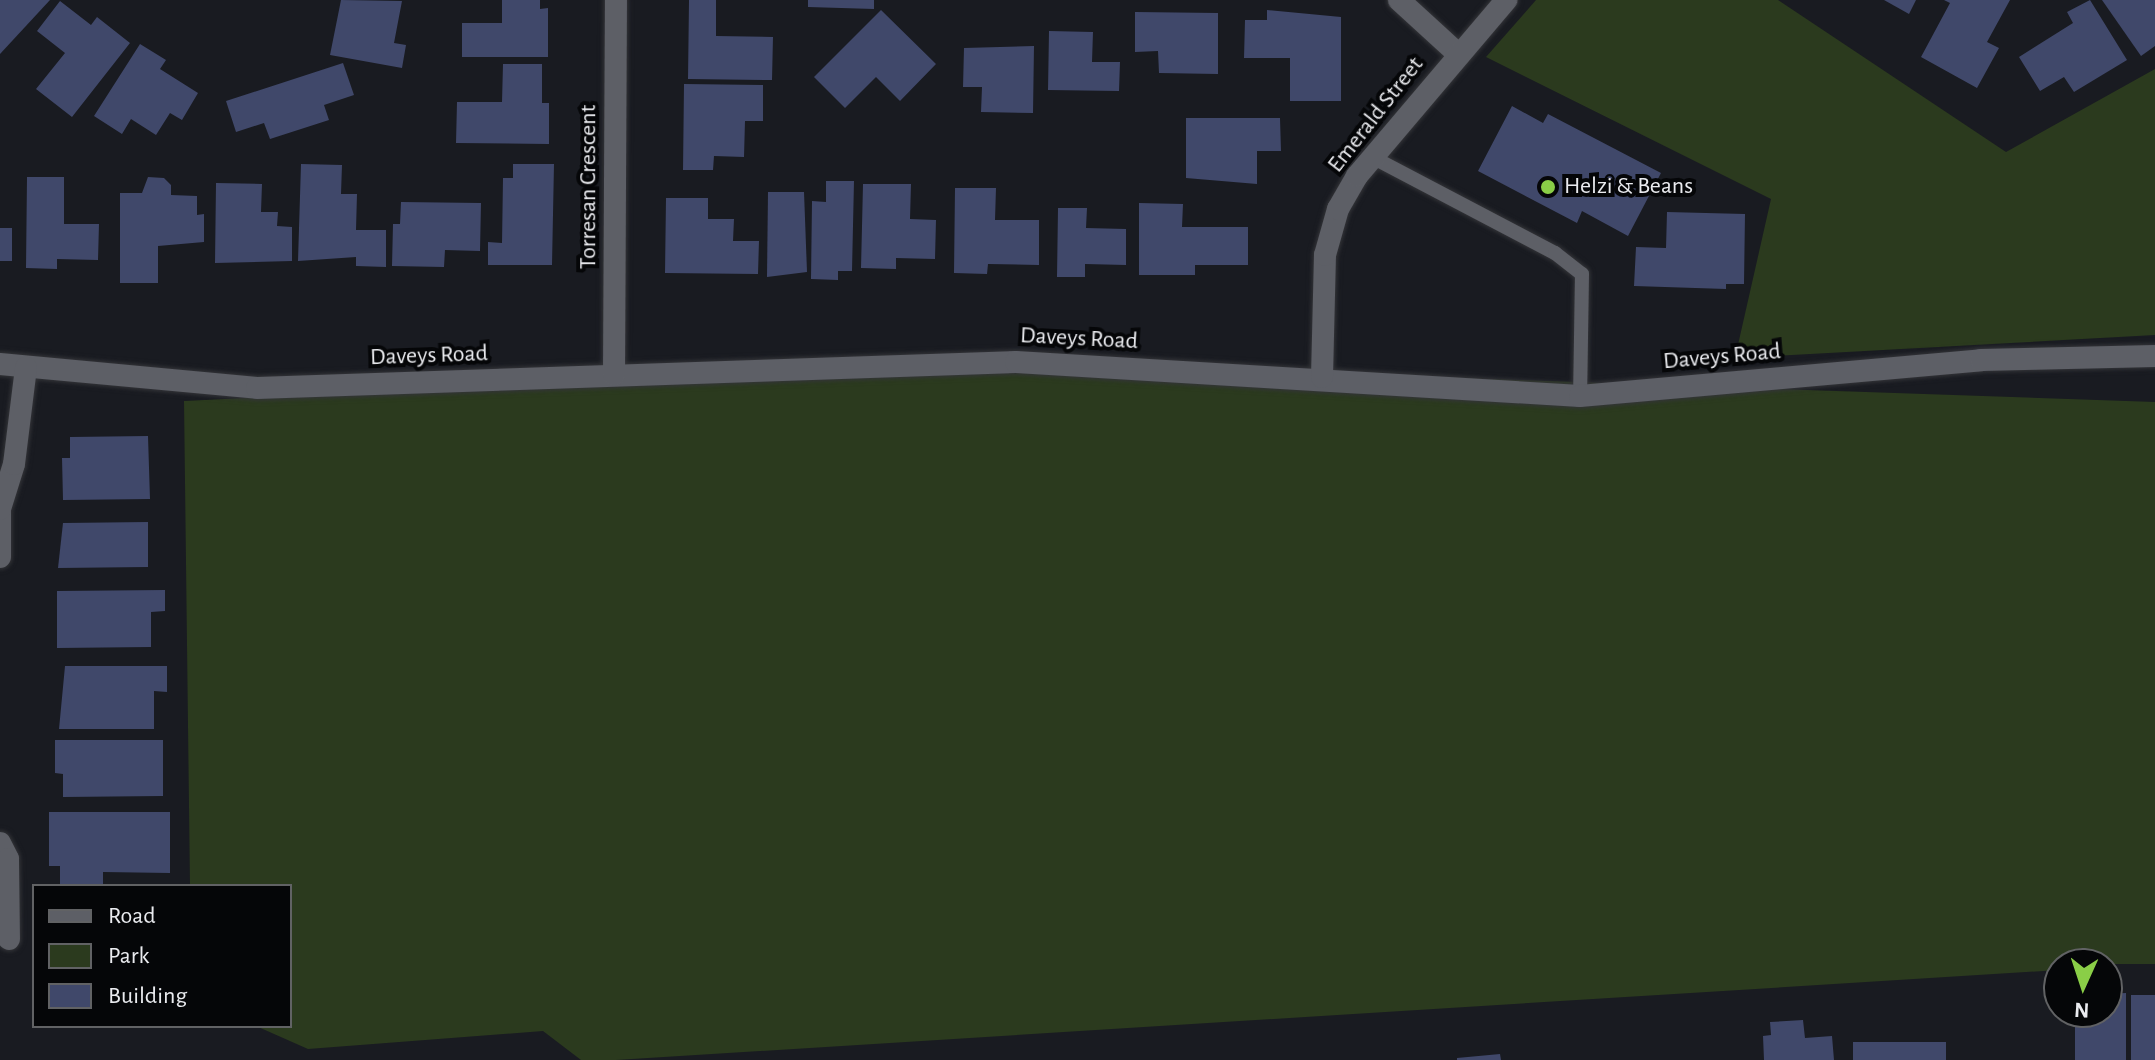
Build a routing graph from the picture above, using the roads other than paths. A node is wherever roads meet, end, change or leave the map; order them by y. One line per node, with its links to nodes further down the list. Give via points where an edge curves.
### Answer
1 (616, 0): 9 (street, Torresan Crescent)
2 (1399, 0): 4 (street)
3 (1506, 0): 4 (street, Emerald Street)
4 (1458, 54): 5 (street, Emerald Street)
5 (1372, 157): 10 (street, Emerald Street, via 1338,209 1325,255); 11 (lane, via 1555,253 1582,274)
6 (2155, 356): 11 (street, Daveys Road, via 1981,360)
7 (0, 364): 8 (street, Daveys Road)
8 (26, 368): 9 (street, Daveys Road, via 257,388); 12 (street, via 14,464)
9 (614, 375): 10 (street, Daveys Road, via 1016,362)
10 (1322, 377): 11 (street, Daveys Road)
11 (1580, 396)
12 (0, 508): 13 (street)
13 (0, 557)
14 (0, 843): 15 (street, via 8,859)
15 (9, 939)

